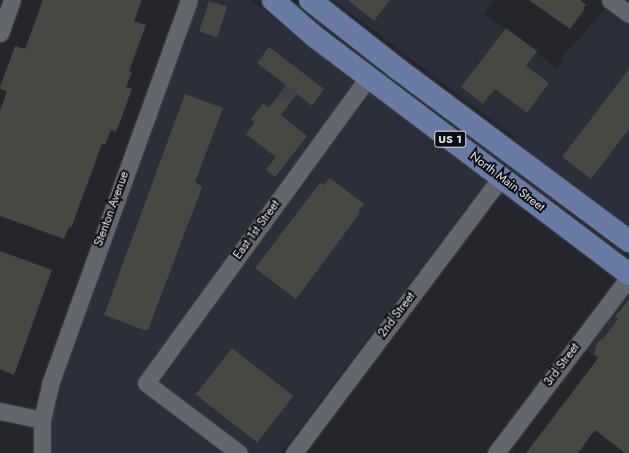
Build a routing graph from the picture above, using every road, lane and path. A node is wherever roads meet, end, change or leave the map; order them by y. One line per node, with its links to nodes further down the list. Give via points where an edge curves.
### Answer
1 (12, 0): 8 (street)
2 (189, 0): 15 (street, Stenton Avenue, via 50,384)
3 (273, 0): 9 (main road, North Main Street / US 1)
4 (310, 0): 7 (main road, US 1)
5 (610, 0): 6 (street)
6 (629, 14)
7 (332, 17): 9 (main road); 12 (main road, US 1)
8 (0, 33)
9 (314, 36): 10 (main road, North Main Street / US 1)
10 (368, 77): 11 (main road, North Main Street / US 1); 17 (street, East 1st Street, via 146,383)
11 (501, 177): 13 (main road, North Main Street / US 1); 18 (street, 2nd Street)
12 (629, 241)
13 (629, 276): 19 (street, 3rd Street)
14 (0, 411): 15 (street)
15 (42, 420): 16 (street, Stenton Avenue)
16 (42, 453)
17 (239, 453)
18 (294, 453)
19 (496, 453)

